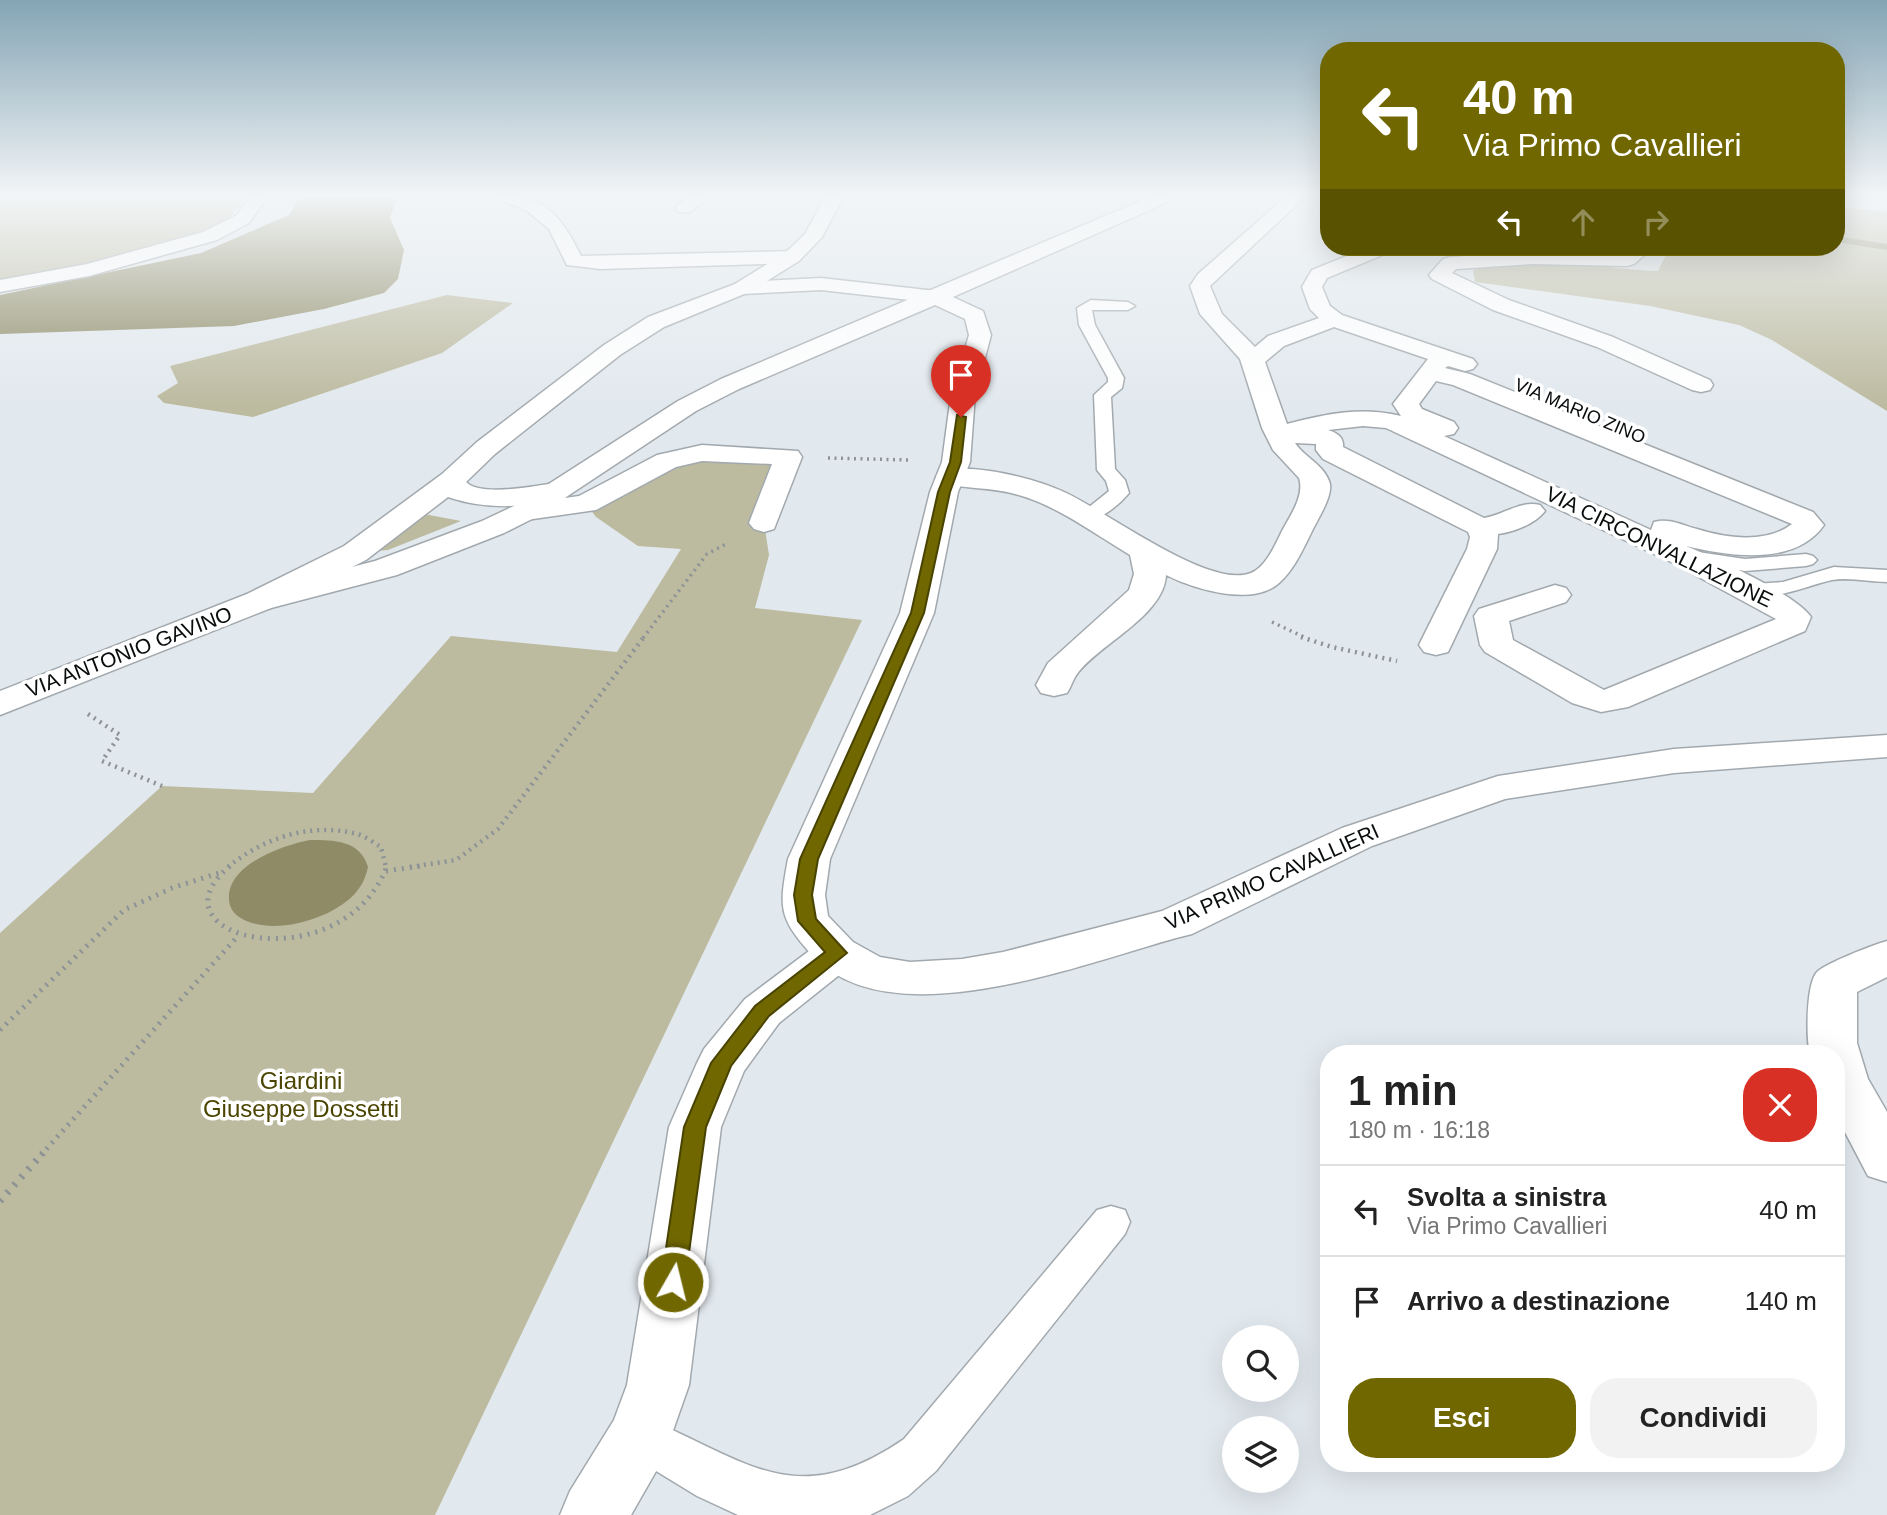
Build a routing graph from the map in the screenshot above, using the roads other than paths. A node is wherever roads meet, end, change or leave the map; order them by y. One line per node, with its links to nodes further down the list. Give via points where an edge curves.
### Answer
1 (108, 265): 7 (street)
2 (780, 265): 8 (street)
3 (1011, 265): 9 (street)
4 (1220, 265): 12 (street, via 1200,286 1207,312)
5 (1342, 265): 11 (street, via 1319,274 1314,281 1313,293 1321,309)
6 (1448, 265): 14 (street, via 1439,275 1501,305 1605,342)
7 (0, 286)
8 (742, 288): 9 (street, via 821,284); 17 (street, VIA ANTONIO GAVINO, via 656,322 611,350)
9 (936, 298): 16 (street, VIA PRIMO CAVALLIERI, via 975,316 980,335 963,395); 18 (street, via 730,384 687,406)
10 (1128, 306): 22 (lane, via 1091,304 1084,308 1087,325 1116,378 1102,395 1106,470 1119,494)
11 (1334, 320): 12 (street, via 1276,341); 13 (street, VIA MARIO ZINO)
12 (1253, 360): 15 (street)
13 (1439, 365): 13 (street, via 1406,404 1412,414 1670,530 1744,546 1796,535 1809,525 1763,500 1461,379); 19 (street, VIA MARIO ZINO)
14 (1701, 385)
15 (1278, 435): 24 (street, via 1321,436 1330,441 1333,453); 25 (street, via 1297,463 1313,473 1316,491 1277,566 1262,581 1242,584 1196,577); 26 (street, VIA CIRCONVALLAZIONE, via 1357,417 1393,422)
16 (953, 470): 22 (street, via 1011,483 1055,498); 36 (street, VIA PRIMO CAVALLIERI, via 917,613 809,859 803,895 807,921)
17 (452, 480): 18 (street, via 453,489 473,497 502,499); 31 (street, VIA ANTONIO GAVINO, via 355,553)
18 (555, 492): 20 (street)
19 (1825, 507)
20 (527, 511): 23 (street, via 586,504 667,461 702,453 788,457); 31 (street, VIA ANTONIO GAVINO, via 386,568)
21 (1530, 511): 24 (street, via 1504,524)
22 (1088, 516): 25 (street)
23 (764, 523)
24 (1480, 527): 32 (street, via 1485,537 1482,548)
25 (1143, 552): 33 (street, via 1150,566 1148,587 1060,670)
26 (1682, 555): 27 (lane, via 1745,565); 29 (street, VIA CIRCONVALLAZIONE)
27 (1806, 560)
28 (1887, 576): 29 (lane, via 1834,573 1785,588)
29 (1749, 590): 30 (street, VIA CIRCONVALLAZIONE, via 1787,611 1794,617 1793,624 1601,701 1497,645 1491,616)
30 (1555, 595)
31 (259, 601): 34 (street, VIA ANTONIO GAVINO)
32 (1436, 645)
33 (1055, 685)
34 (0, 704)
35 (1887, 747): 36 (street, VIA PRIMO CAVALLIERI, via 1674,761 1498,788 1357,837 1176,923 1003,969 910,979 868,971)
36 (837, 953): 42 (street, via 762,1011 722,1063 695,1127 658,1385)
37 (1887, 957): 38 (street, via 1834,983)
38 (1832, 1045)
39 (1845, 1085): 40 (street)
40 (1887, 1160)
41 (1111, 1222): 42 (lane, via 920,1455 890,1482 839,1503 791,1510 758,1501)
42 (640, 1437): 43 (street)
43 (594, 1515)

